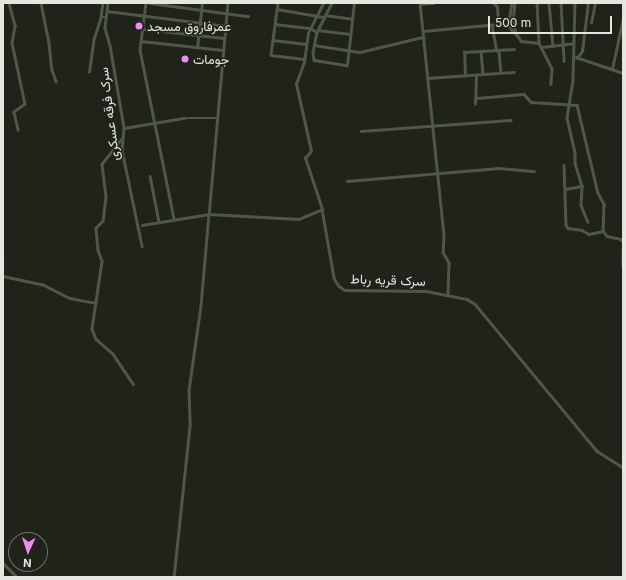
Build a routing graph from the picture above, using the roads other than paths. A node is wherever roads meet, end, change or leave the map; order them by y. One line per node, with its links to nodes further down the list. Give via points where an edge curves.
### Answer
1 (10, 3): 88 (street, via 15,26 12,43 25,104 14,112)
2 (41, 3): 78 (street)
3 (104, 3): 4 (street); 32 (street)
4 (108, 3): 26 (street, سرک فرقه عسکری)
5 (146, 3): 29 (street)
6 (150, 3): 25 (street)
7 (202, 3): 25 (street)
8 (228, 3): 27 (street)
9 (278, 3): 24 (street)
10 (323, 3): 28 (street)
11 (332, 3): 31 (street)
12 (353, 3): 35 (street)
13 (420, 3): 14 (street); 44 (street)
14 (433, 3)
15 (493, 3): 40 (street, via 497,7 499,19 498,24)
16 (512, 3): 47 (street, via 509,23)
17 (516, 3): 47 (street, via 513,23)
18 (538, 3): 52 (street)
19 (549, 3): 57 (street)
20 (561, 3): 53 (street)
21 (575, 3): 54 (street)
22 (588, 3): 66 (street, via 582,51)
23 (595, 3): 37 (street)
24 (277, 9): 28 (street); 38 (street)
25 (201, 10): 27 (street); 36 (street)
26 (107, 11): 29 (street); 33 (street, سرک فرقه عسکری)
27 (227, 13): 30 (street); 39 (street)
28 (316, 14): 31 (street); 41 (street)
29 (144, 16): 36 (street); 42 (street)
30 (248, 16)
31 (324, 16): 35 (street); 43 (street)
32 (101, 17): 33 (street); 70 (street, via 94,38)
33 (106, 17): 87 (street, سرک فرقه عسکری, via 105,28)
34 (623, 18): 69 (street)
35 (352, 19): 45 (street)
36 (199, 23): 39 (street); 46 (street)
37 (591, 23)
38 (275, 24): 41 (street); 50 (street)
39 (226, 26): 49 (street)
40 (492, 26): 44 (street); 64 (street)
41 (310, 28): 43 (street); 55 (street)
42 (143, 29): 46 (street); 51 (street)
43 (317, 31): 45 (street); 56 (street)
44 (423, 31): 48 (street)
45 (350, 34): 60 (street)
46 (198, 36): 49 (street); 59 (street)
47 (518, 36): 52 (street, via 521,41)
48 (423, 37): 60 (street, via 360,52); 77 (street)
49 (224, 38): 62 (street)
50 (273, 40): 55 (street); 67 (street, via 271,55)
51 (141, 41): 59 (street); 85 (street, via 140,50)
52 (540, 43): 58 (street)
53 (565, 43): 54 (street); 57 (street); 68 (street)
54 (573, 43): 65 (street)
55 (306, 44): 67 (street)
56 (314, 45): 60 (street); 60 (street, via 314,60 347,65)
57 (553, 46): 58 (street)
58 (542, 47): 79 (street, via 552,68)
59 (197, 48): 62 (street)
60 (349, 49)
61 (514, 49): 64 (street)
62 (223, 50): 83 (street)
63 (481, 51): 64 (street); 74 (street); 76 (street, via 463,53)
64 (498, 51): 72 (street)
65 (574, 53): 66 (street); 82 (street)
66 (577, 58): 69 (street)
67 (304, 60): 98 (street, سرک قریه رباط, via 296,84 311,151 304,158)
68 (564, 61)
69 (612, 69): 73 (street)
70 (89, 72)
71 (514, 72): 72 (street)
72 (501, 73): 74 (street)
73 (623, 73)
74 (483, 74): 75 (street)
75 (476, 75): 76 (street); 80 (street)
76 (465, 76): 77 (street)
77 (427, 78): 86 (street)
78 (56, 81)
79 (551, 84)
80 (476, 98): 81 (street); 82 (street, via 524,94 531,102)
81 (475, 104)
82 (570, 104): 96 (street, via 566,118); 104 (street, via 577,105 598,193 604,204)
83 (217, 118): 85 (street, via 184,118); 99 (street)
84 (511, 120): 86 (street)
85 (156, 122): 87 (street); 100 (street)
86 (432, 126): 89 (street); 93 (street)
87 (124, 128): 90 (street, سرک فرقه عسکری)
88 (18, 130)
89 (361, 132)
90 (121, 140): 106 (street, سرک فرقه عسکری); 111 (street, via 102,164 106,197 103,221 96,228 102,261)
91 (564, 164): 97 (street)
92 (534, 171): 93 (street, via 498,168)
93 (436, 173): 95 (street); 110 (street, via 444,235 443,252 449,263)
94 (150, 176): 101 (street)
95 (347, 181)
96 (582, 186): 97 (street); 102 (street, via 582,205)
97 (566, 189): 104 (street, via 564,206 568,228 589,234)
98 (322, 209): 99 (street, via 299,219); 110 (street, سرک قریه رباط, via 334,278 339,286 345,290)
99 (209, 214): 100 (street); 116 (street, via 201,306 189,390 190,426)
100 (174, 219): 101 (street)
101 (159, 222): 103 (street)
102 (588, 222)
103 (142, 225)
104 (603, 231): 105 (street, via 607,236 621,239)
105 (623, 242)
106 (142, 246)
107 (623, 249): 108 (street)
108 (623, 266)
109 (3, 276): 111 (street, via 42,284 70,298)
110 (448, 294): 113 (street, سرک قریه رباط, via 468,299 474,304 597,451)
111 (95, 303): 112 (street, via 92,320 94,336 113,354)
112 (133, 384)
113 (623, 467)
114 (3, 563): 115 (street)
115 (17, 577)
116 (174, 577)

